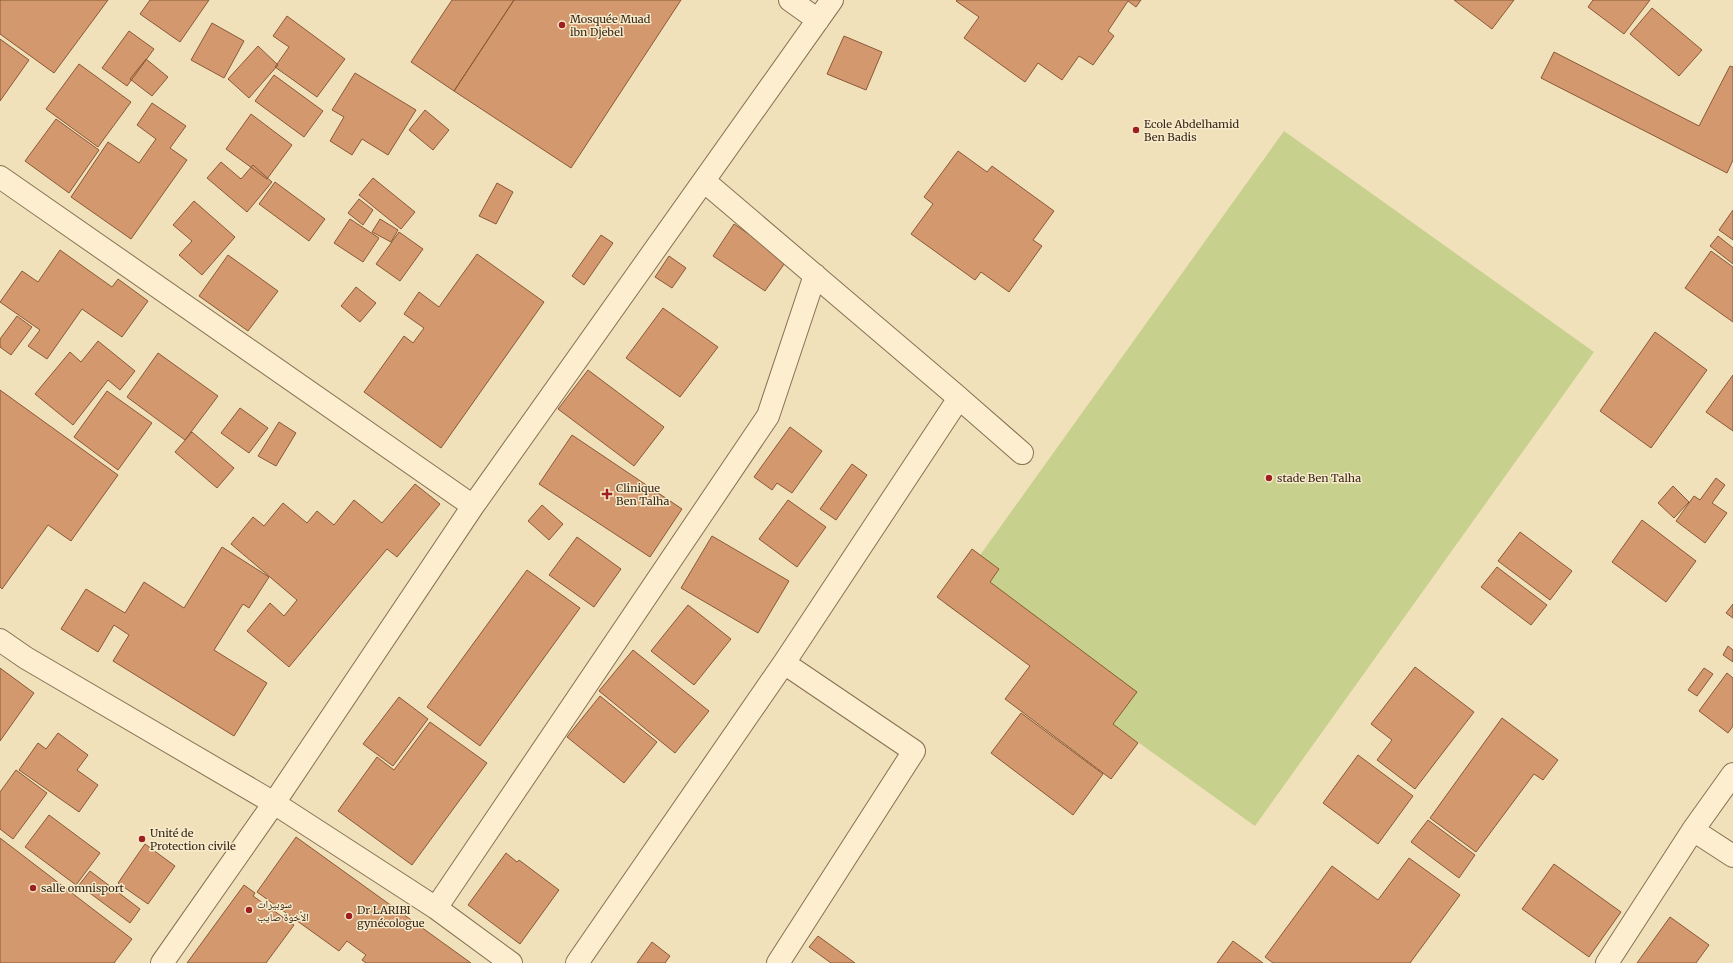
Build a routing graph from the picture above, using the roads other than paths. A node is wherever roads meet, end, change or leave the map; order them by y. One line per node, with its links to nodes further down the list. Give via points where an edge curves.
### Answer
1 (790, 0): 3 (street)
2 (832, 0): 3 (street)
3 (818, 20): 5 (street)
4 (0, 177): 9 (street)
5 (704, 180): 6 (street); 9 (street)
6 (815, 275): 7 (street); 16 (street, via 768,416)
7 (959, 398): 8 (street); 11 (street)
8 (1022, 453)
9 (473, 506): 13 (street)
10 (0, 640): 13 (street, via 26,658)
11 (784, 663): 19 (street); 20 (street, via 914,751)
12 (1733, 774): 14 (street)
13 (274, 803): 16 (street); 17 (street)
14 (1692, 830): 15 (street); 21 (street)
15 (1733, 856)
16 (436, 908): 18 (street)
17 (162, 963)
18 (510, 963)
19 (577, 963)
20 (778, 963)
21 (1607, 963)

